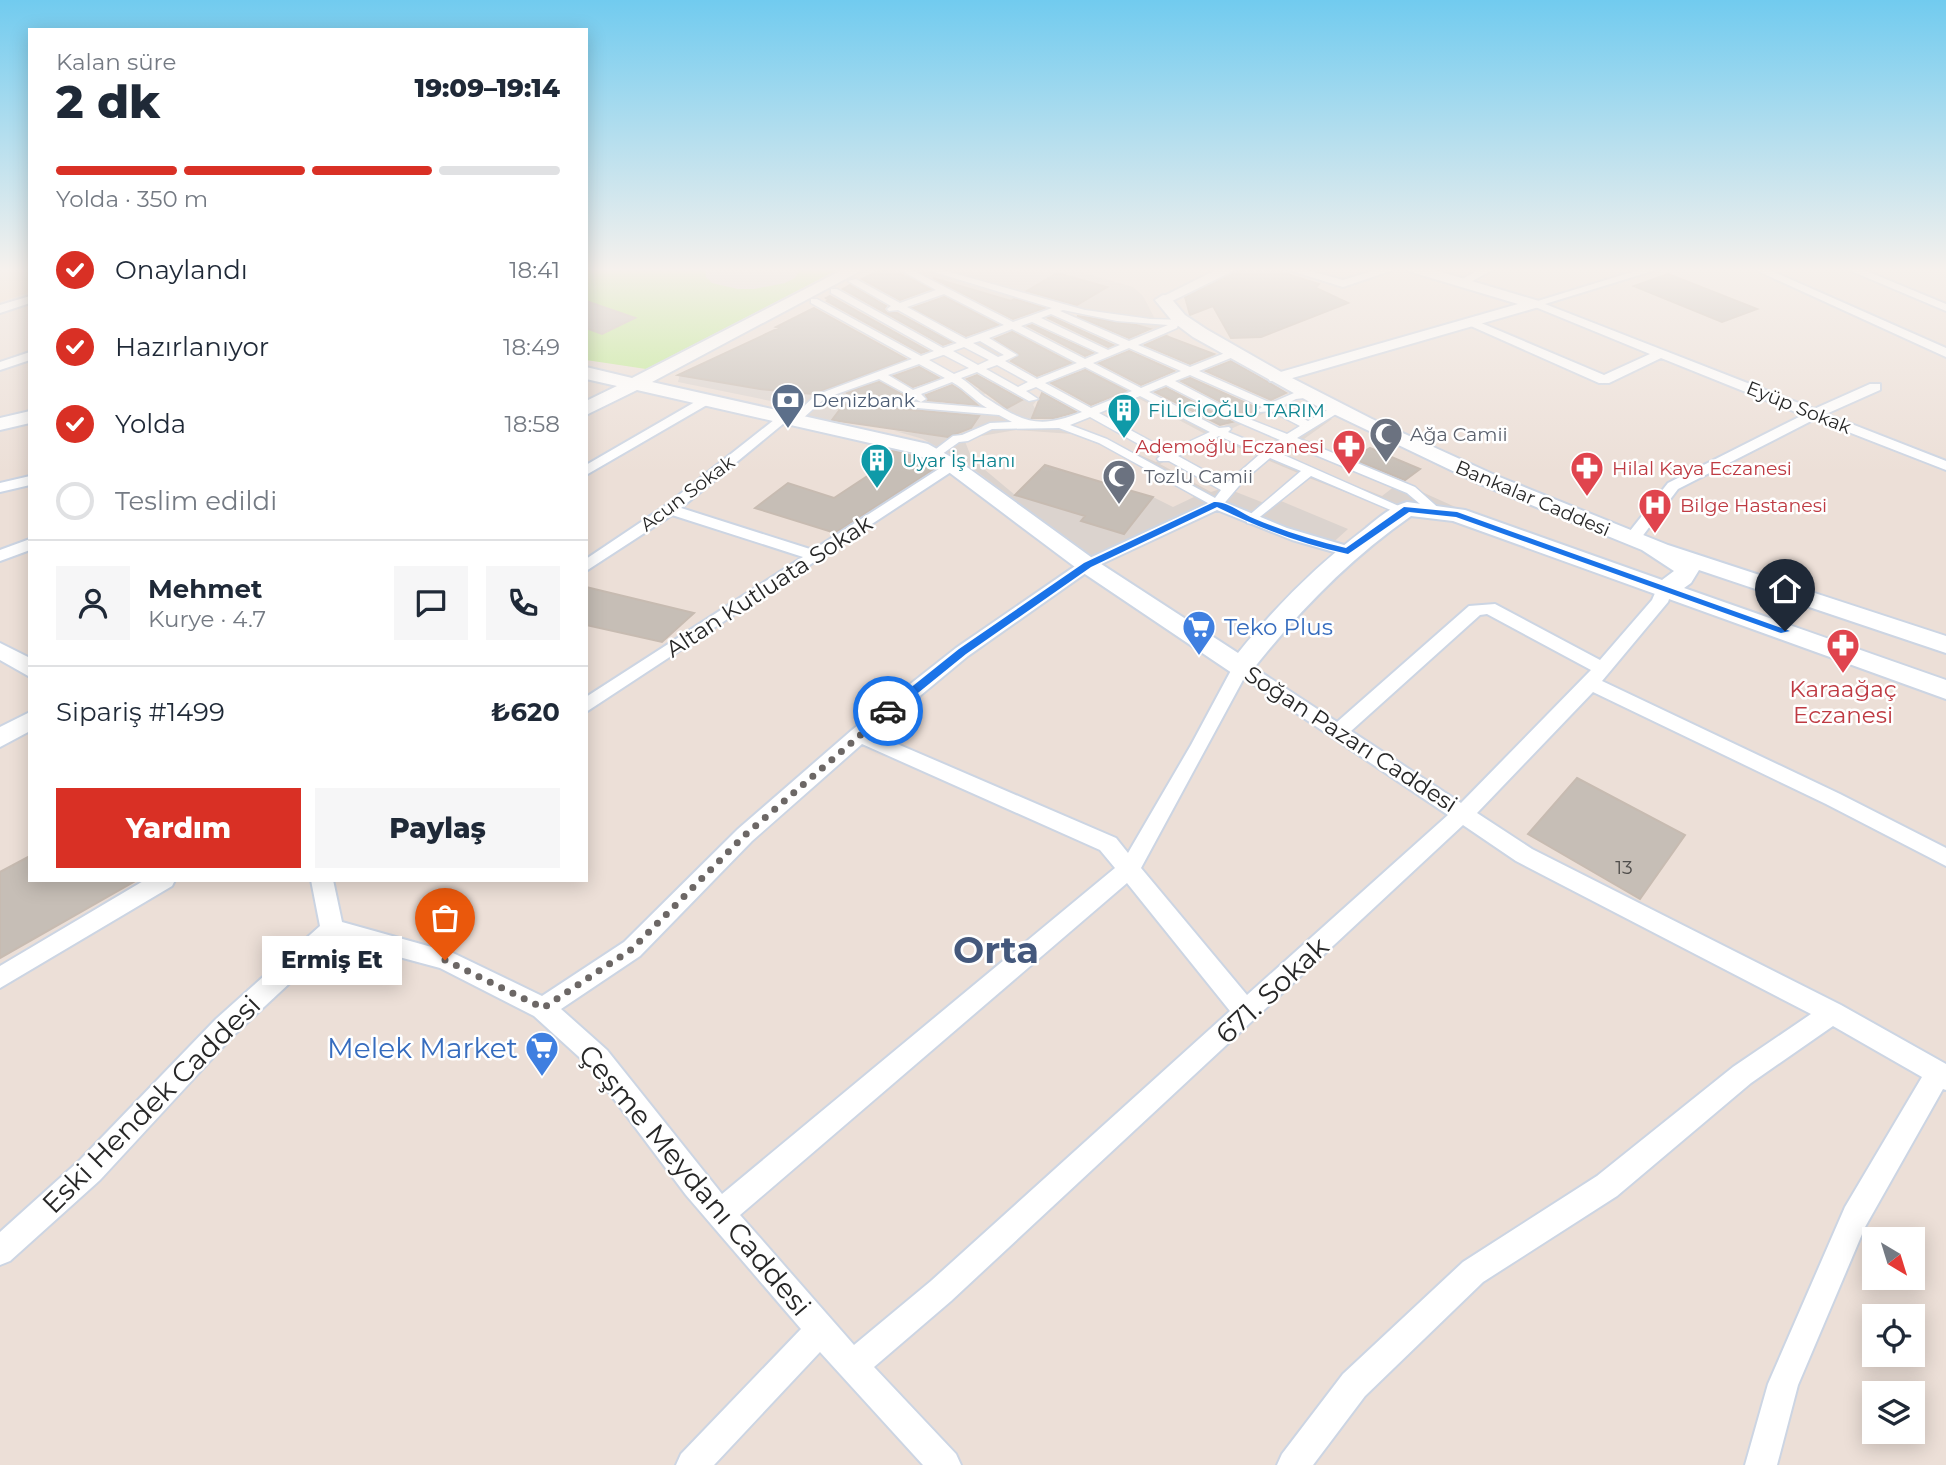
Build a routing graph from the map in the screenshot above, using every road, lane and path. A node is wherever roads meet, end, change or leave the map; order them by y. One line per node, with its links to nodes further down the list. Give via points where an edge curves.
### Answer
1 (731, 336): 36 (main road)
2 (878, 336): 24 (street)
3 (916, 336): 18 (street)
4 (951, 336): 16 (street)
5 (986, 336): 15 (street)
6 (1030, 336): 26 (street)
7 (1070, 336): 22 (street)
8 (1108, 336): 17 (street)
9 (1148, 336): 17 (street)
10 (1207, 336): 19 (main road, Bankalar Caddesi)
11 (1423, 336): 33 (street)
12 (1501, 336): 20 (street, via 1604,380)
13 (1619, 336): 20 (street, Eyüp Sokak)
14 (1909, 336): 21 (street)
15 (982, 338): 16 (street); 25 (street, via 1012,355)
16 (965, 344): 18 (street); 25 (street)
17 (1127, 345): 22 (street); 29 (street)
18 (944, 352): 24 (street); 28 (street)
19 (1234, 353): 29 (street); 33 (main road, Bankalar Caddesi)
20 (1663, 353): 52 (street, Eyüp Sokak)
21 (1946, 353)
22 (1107, 354): 26 (street)
23 (28, 357): 27 (street)
24 (921, 360): 31 (street); 32 (street)
25 (997, 361): 28 (street); 35 (street)
26 (1083, 363): 35 (street); 40 (street)
27 (0, 366)
28 (977, 369): 32 (street); 37 (street)
29 (1191, 371): 34 (street); 48 (street)
30 (588, 373): 36 (main road, Soğan Pazarı Caddesi)
31 (880, 375): 41 (street); 44 (street)
32 (953, 378): 41 (street); 42 (street)
33 (1276, 378): 43 (main road, Bankalar Caddesi)
34 (1167, 381): 40 (street); 55 (street)
35 (1036, 382): 39 (street); 51 (street)
36 (636, 383): 45 (main road, Soğan Pazarı Caddesi); 49 (main road)
37 (1002, 384): 39 (street); 42 (street)
38 (1875, 387): 52 (street)
39 (1017, 391): 46 (street)
40 (1140, 392): 51 (street); 61 (street)
41 (912, 394): 47 (street)
42 (977, 394): 46 (street, via 980,399); 47 (street)
43 (1308, 394): 48 (street); 50 (main road, Bankalar Caddesi)
44 (820, 397): 47 (street); 54 (street)
45 (707, 399): 54 (main road, Soğan Pazarı Caddesi); 69 (street)
46 (1018, 406): 47 (street); 57 (street); 59 (street)
47 (941, 407)
48 (1272, 407): 55 (street); 60 (street)
49 (588, 408)
50 (1337, 410): 60 (street); 78 (main road, Bankalar Caddesi, via 1479,477)
51 (1092, 411): 58 (street); 64 (street)
52 (1815, 414): 68 (street, Eyüp Sokak); 78 (street, via 1673,485)
53 (28, 417): 56 (main road)
54 (790, 417): 63 (main road, Soğan Pazarı Caddesi); 75 (street, Acun Sokak)
55 (1244, 420): 61 (street); 62 (street)
56 (0, 424)
57 (1025, 425): 58 (street); 59 (street)
58 (1060, 425): 67 (street)
59 (990, 426): 63 (street, via 957,438)
60 (1309, 426): 62 (street)
61 (1219, 432): 64 (street); 65 (street)
62 (1290, 438): 65 (street); 76 (street, via 1411,490)
63 (934, 455): 66 (main road, Soğan Pazarı Caddesi)
64 (1171, 455): 67 (street); 73 (street)
65 (1268, 455): 70 (street); 73 (street)
66 (953, 466): 83 (street, Altan Kutluata Sokak); 85 (main road, Soğan Pazarı Caddesi)
67 (1153, 466): 73 (street)
68 (1946, 466)
69 (588, 470)
70 (1308, 472): 74 (street); 77 (street)
71 (28, 481): 72 (street)
72 (0, 488)
73 (1222, 496): 77 (street); 85 (street)
74 (1396, 508): 76 (main road); 81 (main road)
75 (670, 509): 83 (street); 84 (street, Acun Sokak)
76 (1437, 512): 86 (main road)
77 (1251, 520): 81 (street)
78 (1628, 538): 80 (main road, Bankalar Caddesi)
79 (28, 545): 82 (street)
80 (1662, 549): 86 (main road, via 1687,570 1683,578); 87 (main road)
81 (1348, 551): 89 (main road, via 1307,589)
82 (0, 556)
83 (816, 556): 93 (street, Altan Kutluata Sokak)
84 (588, 565)
85 (1087, 565): 89 (main road, Soğan Pazarı Caddesi); 96 (street, via 962,652)
86 (1665, 588): 91 (street, 671. Sokak, via 1660,602); 92 (main road)
87 (1946, 645)
88 (0, 650): 90 (street)
89 (1241, 667): 95 (street, Soğan Pazarı Caddesi); 100 (street)
90 (28, 668)
91 (1596, 676): 95 (street, via 1489,608 1475,610); 98 (street, 671. Sokak); 99 (street)
92 (1946, 690)
93 (588, 705)
94 (28, 721): 97 (street)
95 (1339, 732): 98 (street, Soğan Pazarı Caddesi)
96 (859, 735): 100 (street, via 1108,844); 105 (street, via 745,835 632,949)
97 (0, 738)
98 (1464, 813): 106 (street, 671. Sokak); 107 (street, Soğan Pazarı Caddesi, via 1524,855)
99 (1946, 858)
100 (1130, 868): 106 (street); 109 (street)
101 (161, 882): 104 (street)
102 (322, 882): 103 (street)
103 (332, 929): 105 (street, Çeşme Meydanı Caddesi, via 445,960); 110 (street, Eski Hendek Caddesi, via 225,1027 90,1170)
104 (0, 978)
105 (543, 1008): 109 (street, Çeşme Meydanı Caddesi, via 598,1058)
106 (1247, 1013): 112 (street, 671. Sokak)
107 (1832, 1013): 108 (street, Soğan Pazarı Caddesi); 115 (street, via 1742,1075 1607,1186 1473,1272 1353,1385)
108 (1942, 1076): 116 (street, via 1855,1217 1783,1384)
109 (721, 1213): 111 (street, Çeşme Meydanı Caddesi)
110 (0, 1251)
111 (821, 1330): 112 (street, Çeşme Meydanı Caddesi); 113 (street)
112 (852, 1366): 114 (street, Çeşme Meydanı Caddesi)
113 (692, 1465)
114 (944, 1465)
115 (1293, 1465)
116 (1761, 1465)

